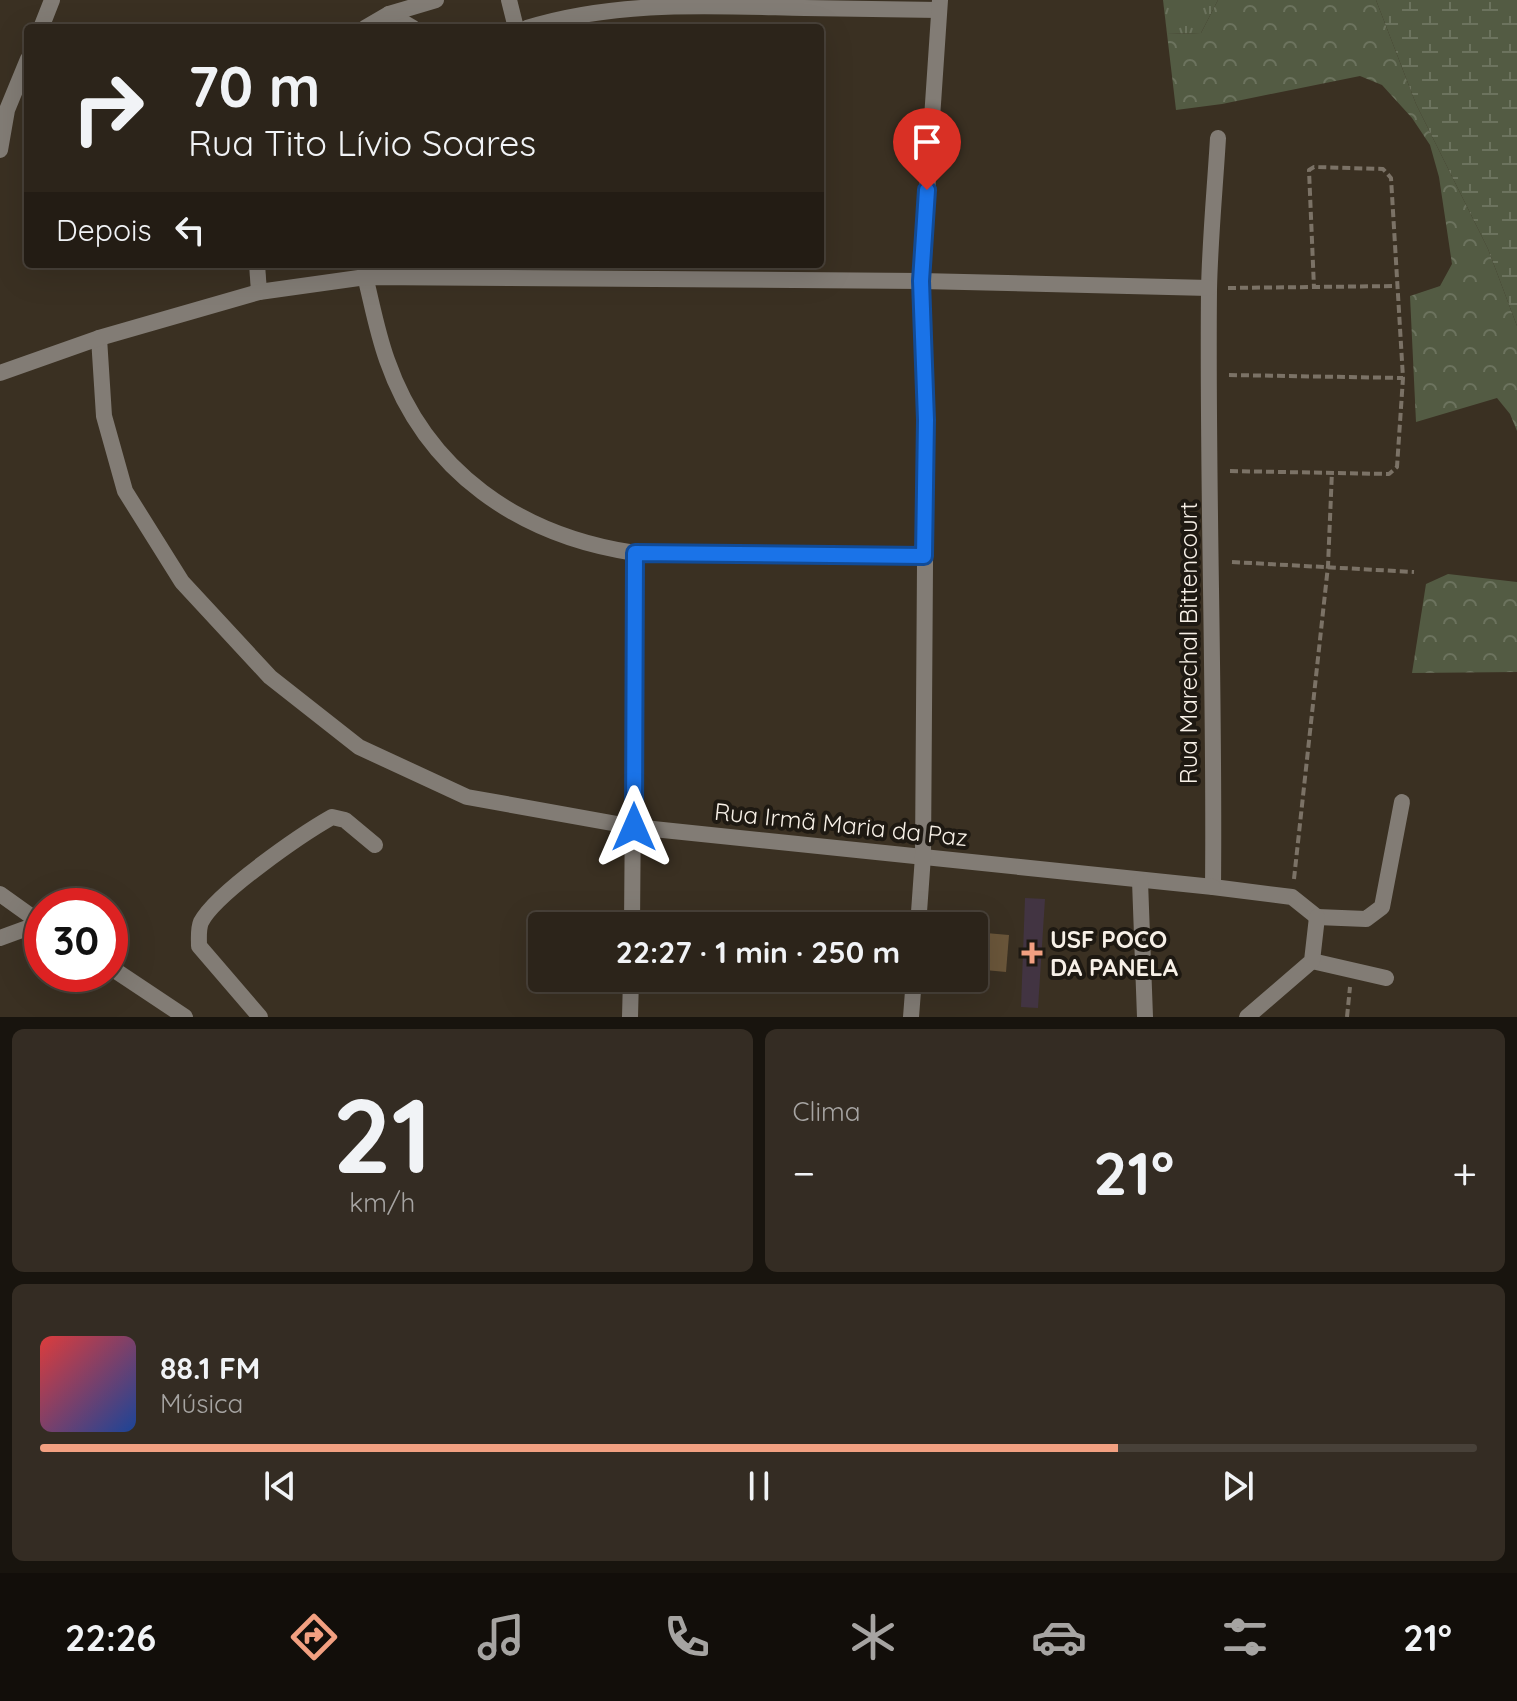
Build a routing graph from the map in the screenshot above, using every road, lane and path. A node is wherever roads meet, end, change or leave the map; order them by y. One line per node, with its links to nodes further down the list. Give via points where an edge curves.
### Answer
1 (52, 0): 6 (street)
2 (436, 0): 5 (street)
3 (509, 0): 9 (street)
4 (940, 5): 10 (street, via 643,5); 16 (street)
5 (389, 14): 7 (street); 8 (street)
6 (43, 24)
7 (372, 24)
8 (406, 24)
9 (515, 24)
10 (539, 24)
11 (24, 69): 13 (street, via 7,110)
12 (1218, 138): 18 (street, Rua Marechal Bittencourt)
13 (0, 150)
14 (257, 268): 20 (street)
15 (366, 271): 16 (street); 20 (street); 27 (street, via 387,360 423,435 516,516 547,531)
16 (921, 281): 18 (street); 28 (street)
17 (1397, 286): 19 (path); 19 (path, via 1388,173 1314,167 1309,170); 24 (path)
18 (1209, 288): 19 (path); 23 (street, Rua Marechal Bittencourt)
19 (1314, 288)
20 (259, 292): 21 (street)
21 (99, 338): 22 (street); 33 (street, Rua Irmã Maria da Paz, via 104,416 125,491 182,582 270,677 359,747 467,797)
22 (0, 373)
23 (1210, 375): 24 (path); 25 (street, Rua Marechal Bittencourt)
24 (1403, 378): 26 (path, via 1397,467 1389,474)
25 (1211, 471): 26 (path); 29 (street, Rua Marechal Bittencourt)
26 (1332, 471): 30 (path)
27 (635, 553): 28 (street); 33 (street)
28 (924, 556): 35 (street)
29 (1209, 561): 30 (path); 37 (street, Rua Marechal Bittencourt)
30 (1328, 566): 31 (path); 39 (path)
31 (1414, 572)
32 (1402, 802): 43 (street, via 1382,907 1366,919)
33 (634, 827): 35 (street, Rua Irmã Maria da Paz); 41 (street)
34 (375, 845): 53 (street, via 345,820 332,817 213,903 199,925 199,946)
35 (923, 856): 36 (street, Rua Irmã Maria da Paz); 42 (street)
36 (1140, 881): 37 (street, Rua Irmã Maria da Paz); 56 (street)
37 (1213, 887): 39 (street)
38 (0, 894): 40 (street)
39 (1292, 897): 43 (street)
40 (24, 911)
41 (632, 912)
42 (919, 912)
43 (1317, 917): 46 (street)
44 (24, 930): 45 (street)
45 (0, 938)
46 (1312, 961): 47 (street); 57 (street)
47 (1351, 971): 48 (street); 58 (path)
48 (1386, 978)
49 (128, 979): 52 (street)
50 (631, 992): 54 (street)
51 (913, 992): 55 (street)
52 (185, 1017)
53 (260, 1017)
54 (630, 1017)
55 (911, 1017)
56 (1145, 1017)
57 (1247, 1017)
58 (1347, 1017)

